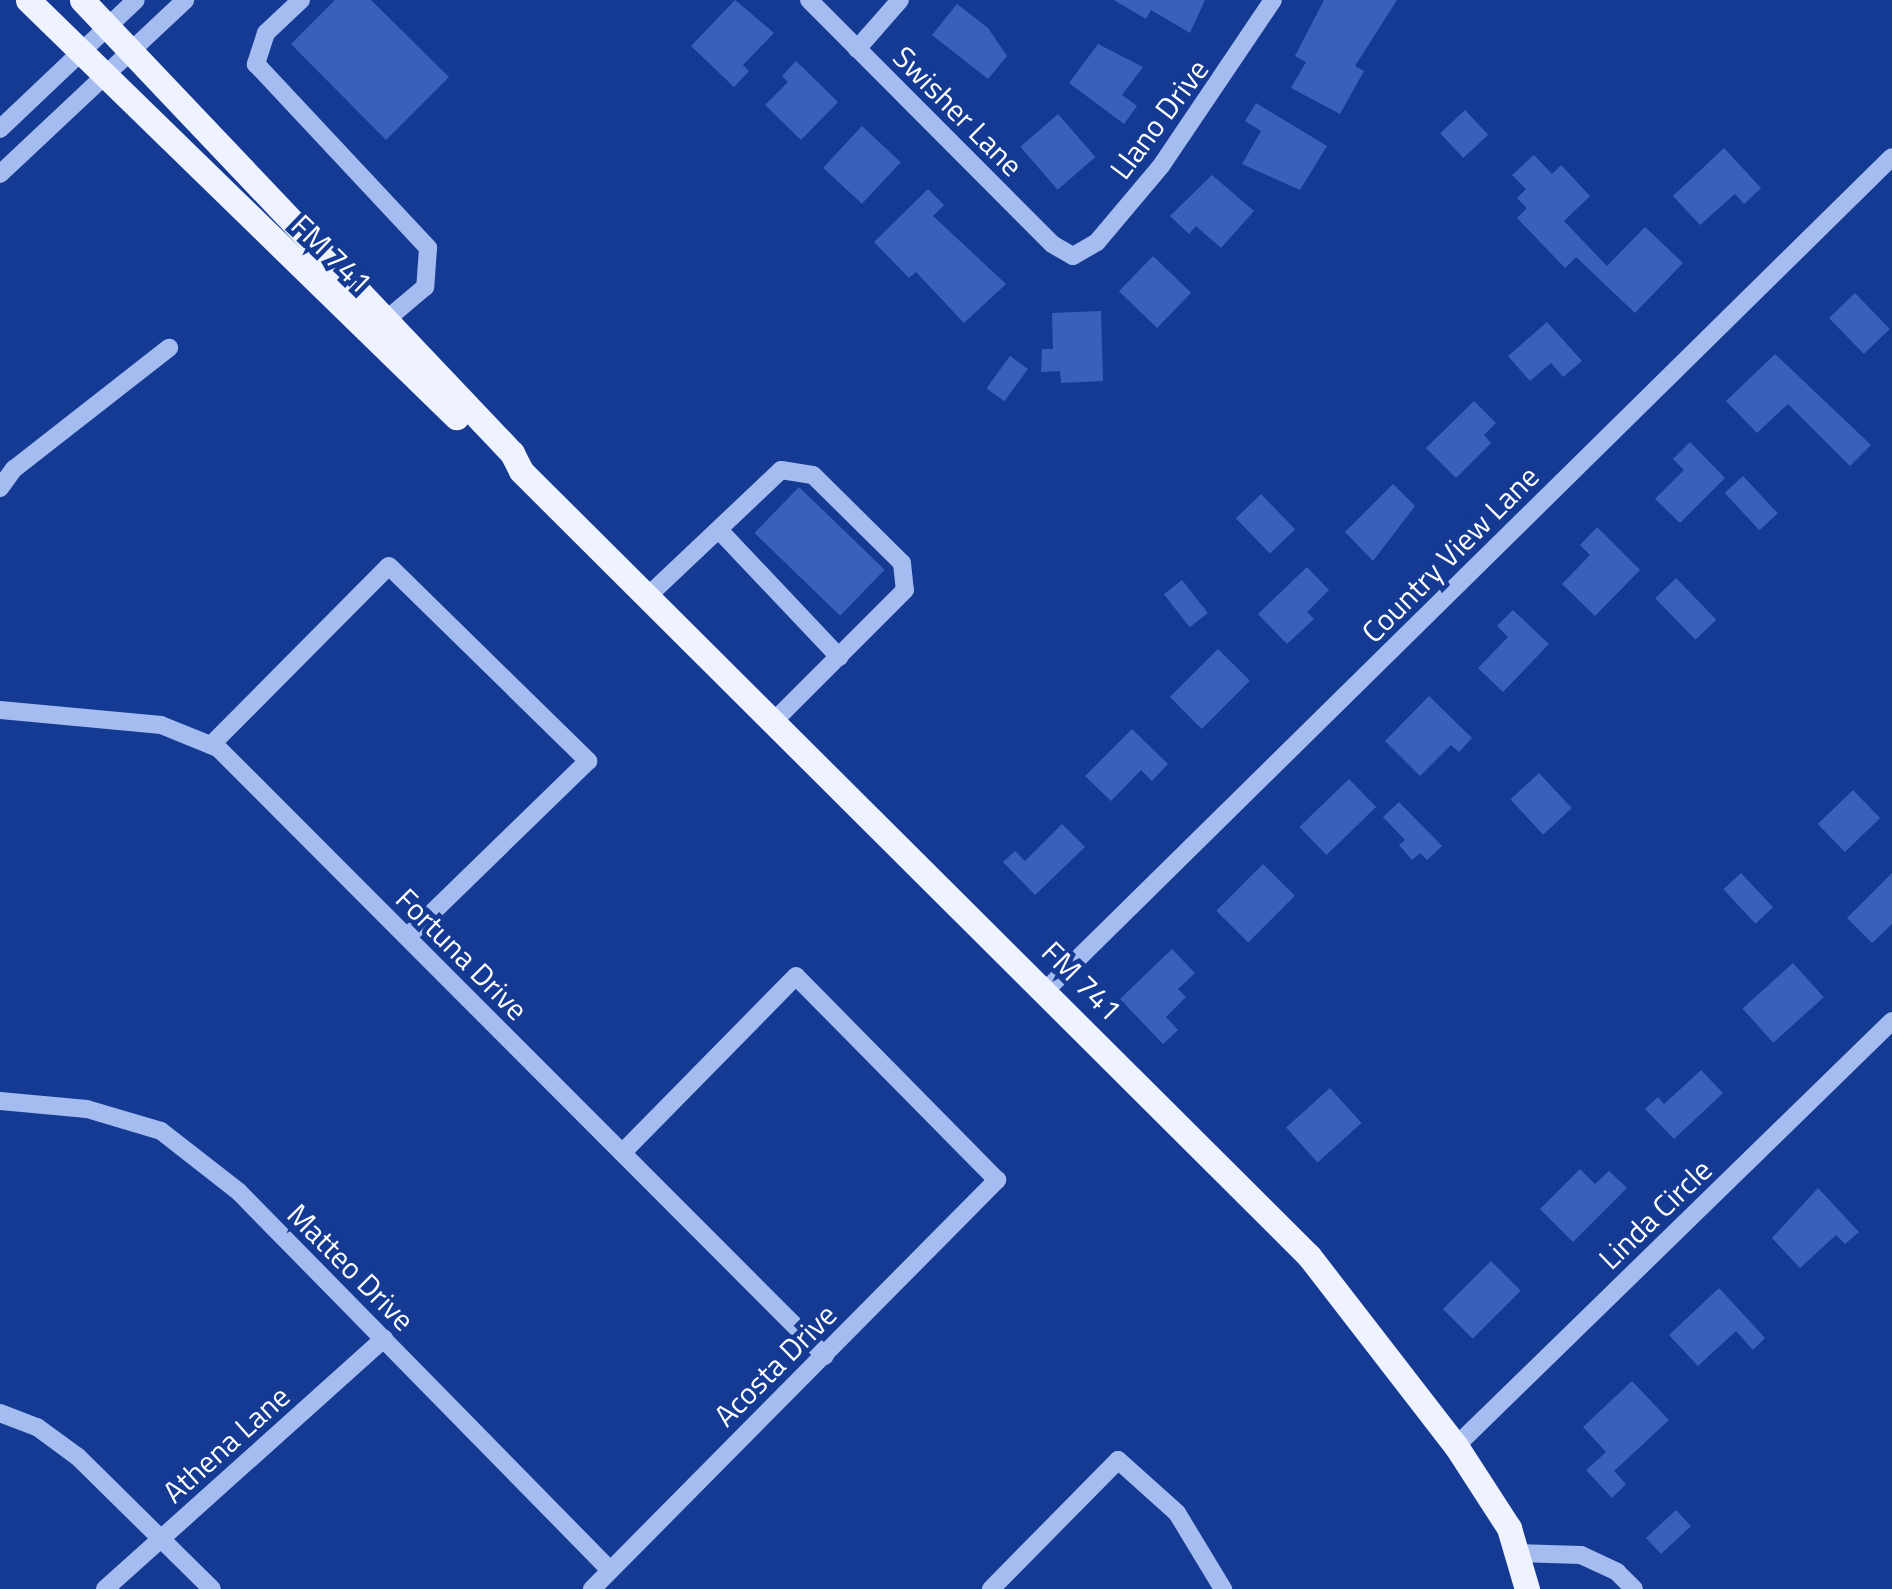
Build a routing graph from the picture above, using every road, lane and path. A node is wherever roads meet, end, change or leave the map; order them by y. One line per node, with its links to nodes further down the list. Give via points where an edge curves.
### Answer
1 (28, 0): 12 (main road, FM 741)
2 (82, 0): 9 (main road, FM 741)
3 (136, 0): 9 (street)
4 (185, 0): 11 (street)
5 (301, 0): 18 (street, via 266,33 256,64 428,248 425,286)
6 (809, 0): 10 (street, Swisher Lane)
7 (900, 0): 10 (street)
8 (1273, 0): 17 (street, Llano Drive, via 1161,166 1098,242)
9 (108, 28): 11 (main road, FM 741); 12 (street)
10 (858, 49): 17 (street, Swisher Lane, via 1052,244)
11 (131, 52): 13 (street); 18 (main road, FM 741 / FM 741)
12 (80, 54): 13 (main road, FM 741); 14 (street)
13 (104, 78): 16 (street); 20 (main road, FM 741 / FM 741, via 504,463)
14 (0, 129)
15 (1892, 157): 29 (street, Country View Lane)
16 (0, 174)
17 (1073, 256)
18 (386, 320): 20 (main road, FM 741 / FM 741)
19 (169, 348): 21 (street, via 14,469)
20 (521, 470): 23 (main road, FM 741 / FM 741)
21 (0, 488)
22 (719, 530): 23 (street); 24 (street); 24 (street, via 780,470 813,475 902,563 905,590)
23 (650, 594): 26 (main road, FM 741 / FM 741)
24 (839, 656): 26 (street)
25 (0, 710): 27 (street, Fortuna Drive, via 162,725)
26 (775, 720): 29 (main road, FM 741 / FM 741)
27 (211, 745): 28 (street, Fortuna Drive); 28 (street, via 390,566 588,760)
28 (407, 937): 32 (street, Fortuna Drive)
29 (1046, 990): 36 (main road, FM 741 / FM 741, via 1309,1256)
30 (1892, 1021): 36 (street, Linda Circle)
31 (0, 1102): 33 (street, Matteo Drive, via 87,1109 162,1131 238,1192)
32 (622, 1153): 34 (street, Fortuna Drive); 34 (street, Acosta Drive, via 796,976 997,1180)
33 (384, 1340): 37 (street, Athena Lane); 39 (street, Matteo Drive)
34 (824, 1356): 39 (street, Acosta Drive)
35 (0, 1413): 37 (street, via 37,1427 78,1457)
36 (1456, 1446): 38 (main road, FM 741 / FM 741)
37 (162, 1539): 40 (street, Athena Lane); 41 (street)
38 (1518, 1553): 45 (main road, FM 741 / FM 741); 46 (street, via 1582,1555)
39 (609, 1568): 42 (street, Acosta Drive)
40 (105, 1589)
41 (212, 1589)
42 (592, 1589)
43 (991, 1589): 44 (street, via 1118,1460 1177,1513)
44 (1223, 1589)
45 (1527, 1589)
46 (1634, 1589)

